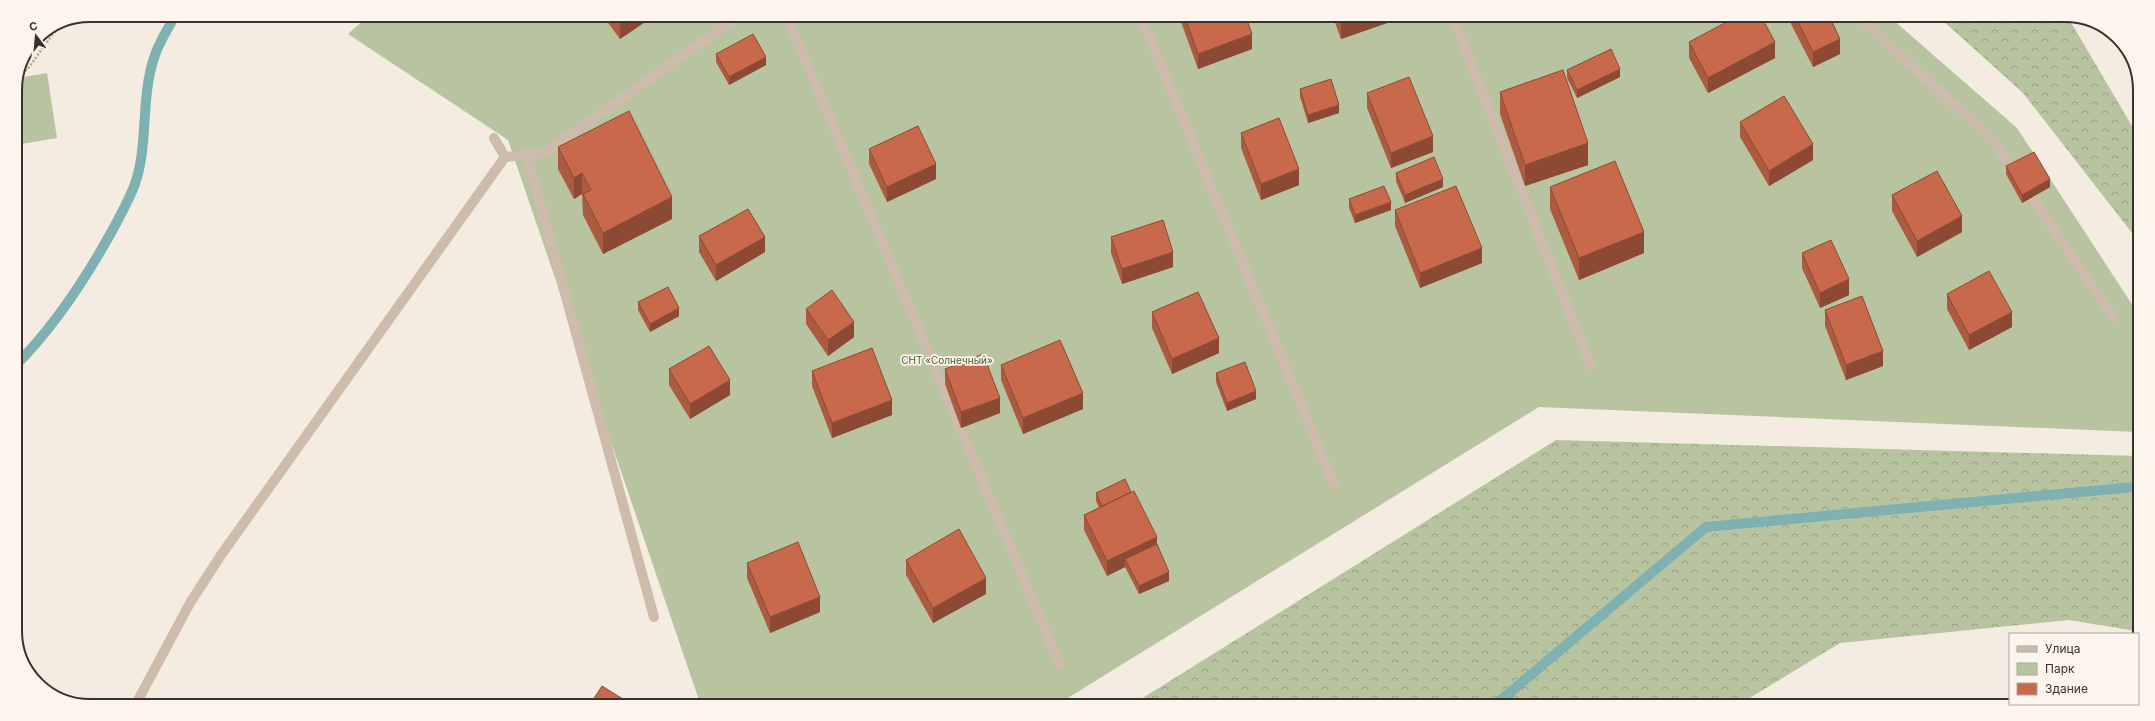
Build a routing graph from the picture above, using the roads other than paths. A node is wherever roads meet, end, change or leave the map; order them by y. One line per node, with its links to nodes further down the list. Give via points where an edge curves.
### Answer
1 (730, 22): 7 (street, via 544,153)
2 (790, 22): 13 (street)
3 (1141, 22): 11 (street, via 1149,36)
4 (1455, 22): 10 (street)
5 (1864, 22): 9 (street, via 1993,140)
6 (494, 138): 8 (street)
7 (527, 155): 8 (street); 12 (street)
8 (506, 157): 14 (street, via 221,555 190,603)
9 (2114, 318)
10 (1591, 366)
11 (1334, 484)
12 (654, 617)
13 (1060, 665)
14 (138, 699)

